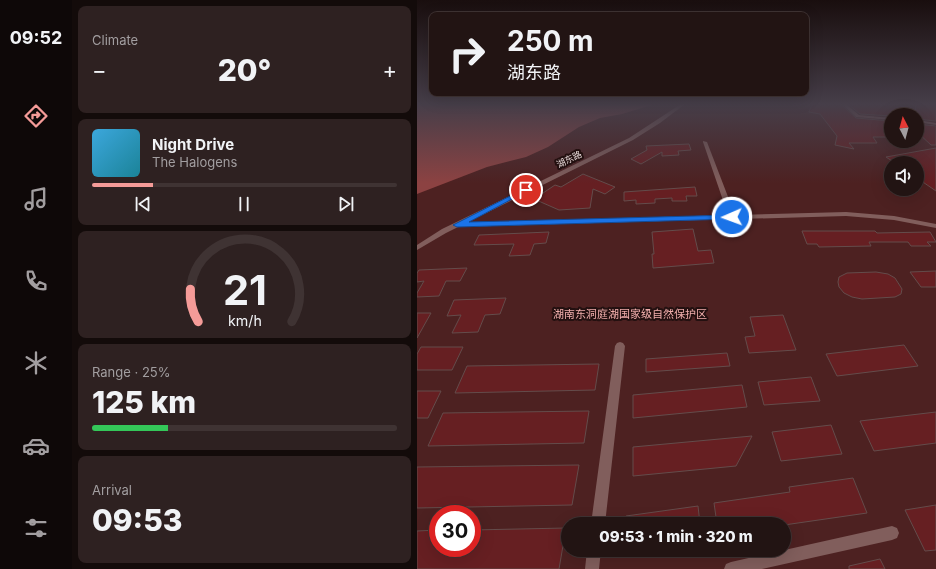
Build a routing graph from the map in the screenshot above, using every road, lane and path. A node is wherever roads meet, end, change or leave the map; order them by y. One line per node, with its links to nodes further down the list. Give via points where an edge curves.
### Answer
1 (644, 131): 4 (street, 湖东路)
2 (705, 142): 3 (street)
3 (732, 217): 4 (street); 5 (street, via 846,214 894,218)
4 (457, 225): 6 (street, 湖东路)
5 (936, 226)
6 (417, 248)
7 (620, 346): 8 (street)
8 (599, 517)
9 (892, 533): 11 (street)
10 (593, 557): 12 (street)
11 (771, 564): 13 (street)
12 (592, 569)
13 (731, 569)

